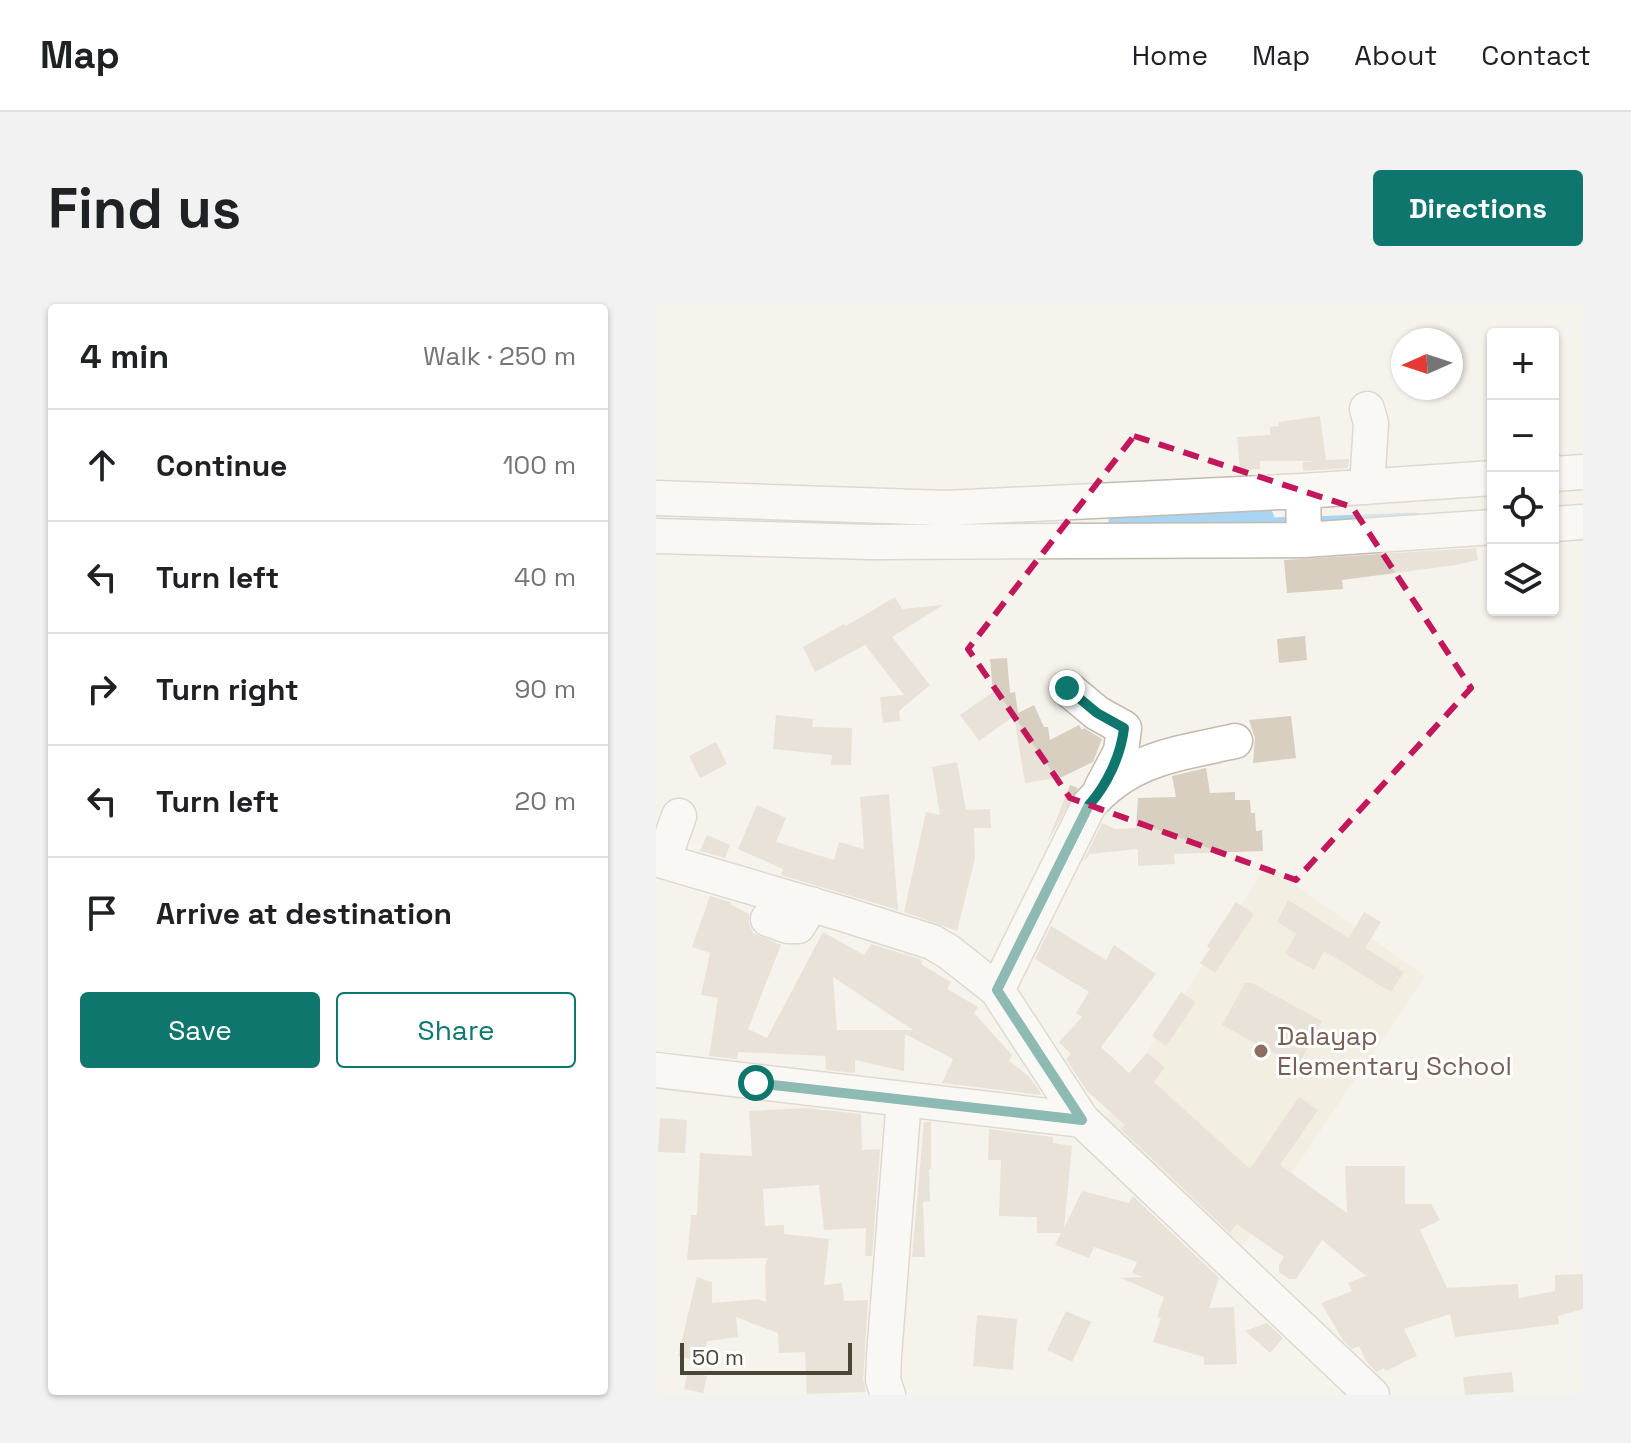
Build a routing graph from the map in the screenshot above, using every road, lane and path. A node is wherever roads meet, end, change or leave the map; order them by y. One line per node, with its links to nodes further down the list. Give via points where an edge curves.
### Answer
1 (1367, 409): 5 (street)
2 (1583, 472): 3 (street)
3 (1559, 474)
4 (1487, 478): 5 (street)
5 (1367, 487): 7 (street)
6 (656, 498): 7 (street)
7 (1304, 515): 10 (street); 11 (street, via 871,542)
8 (1583, 522): 9 (street)
9 (1559, 524)
10 (1487, 527)
11 (656, 536)
12 (1067, 688): 14 (street, via 1124,728 1121,751)
13 (1235, 741): 14 (street, via 1142,763)
14 (1099, 793): 19 (street)
15 (679, 816): 16 (street)
16 (659, 860): 17 (street)
17 (811, 904): 18 (street, via 798,926); 19 (street, via 932,942)
18 (768, 919)
19 (997, 990): 22 (street)
20 (656, 1070): 21 (street)
21 (904, 1099): 22 (street); 23 (street, via 884,1356)
22 (1082, 1120): 24 (street)
23 (888, 1395)
24 (1372, 1395)

